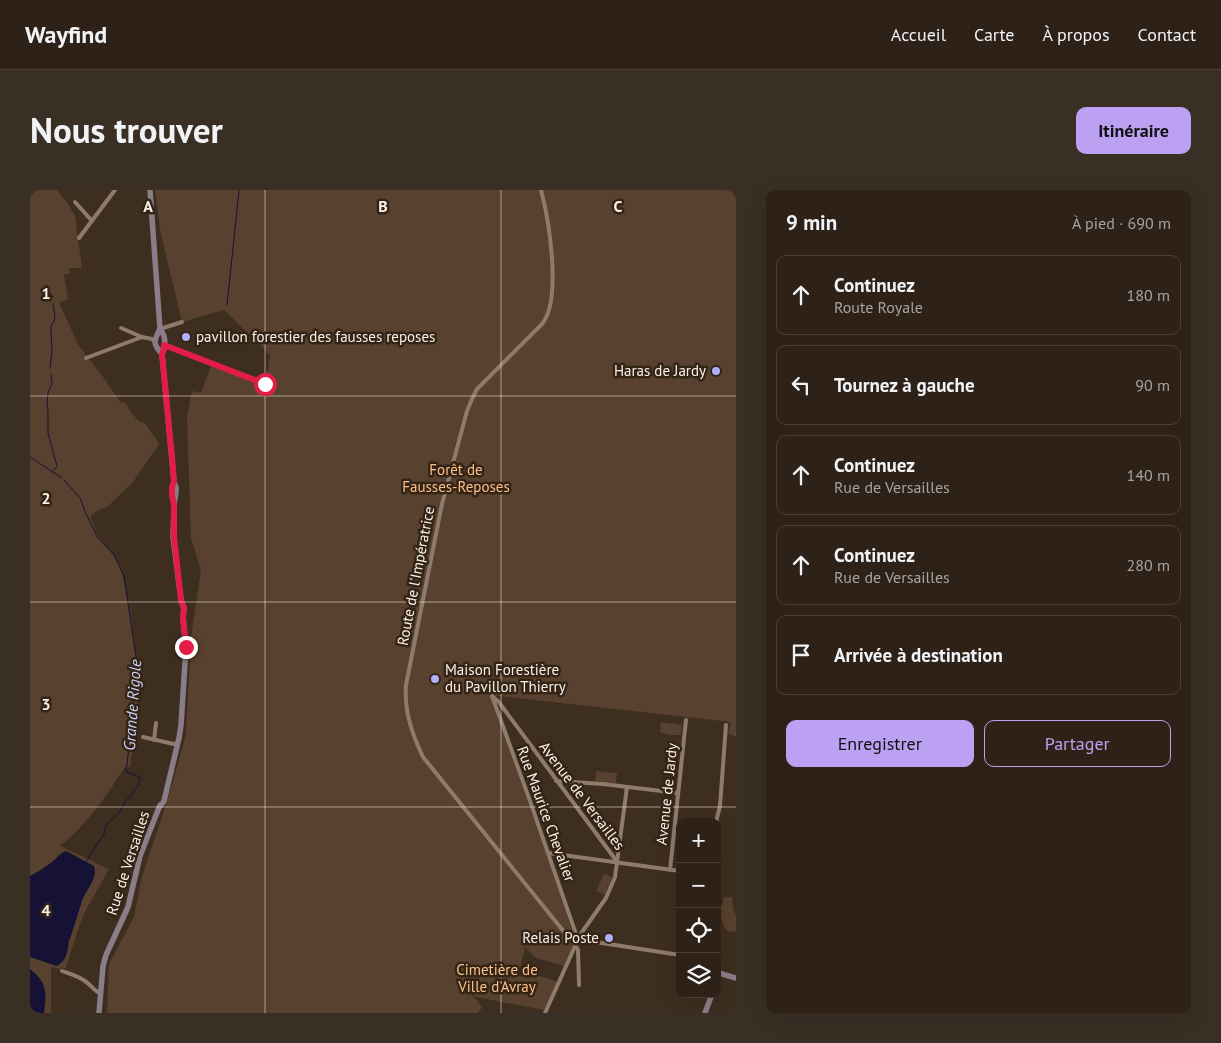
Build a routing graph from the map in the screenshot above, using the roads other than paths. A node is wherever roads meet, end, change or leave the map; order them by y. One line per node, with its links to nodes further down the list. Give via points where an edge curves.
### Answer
1 (115, 190): 5 (street)
2 (541, 190): 31 (street, Route de l'Impératrice, via 553,259 551,305 542,324 477,389 472,399 442,504 405,698 410,725 423,757 569,938)
3 (150, 191): 9 (main road)
4 (75, 202): 5 (street)
5 (92, 221): 6 (street)
6 (79, 238)
7 (182, 322): 9 (street)
8 (122, 328): 10 (street)
9 (159, 331): 10 (street); 11 (main road); 12 (main road, via 163,333)
10 (144, 337): 11 (street); 14 (street)
11 (155, 342): 13 (main road)
12 (164, 345): 13 (main road); 15 (street)
13 (162, 354): 22 (main road, Rue de Versailles, via 174,482 172,495 179,608 186,647)
14 (86, 358)
15 (265, 384)
16 (492, 696): 23 (street, Avenue de Versailles); 27 (street, Rue Maurice Chevalier)
17 (686, 720): 25 (street, Avenue de Jardy)
18 (156, 724): 21 (street)
19 (726, 725): 26 (street)
20 (143, 738): 21 (street)
21 (154, 740): 22 (street)
22 (178, 745): 38 (main road, Rue de Versailles, via 164,801 140,856 128,908 106,955)
23 (556, 781): 24 (street); 28 (street, Avenue de Versailles)
24 (627, 787): 25 (street); 28 (street)
25 (678, 793): 29 (street, Avenue de Jardy)
26 (717, 818)
27 (548, 853): 28 (street); 31 (street, Rue Maurice Chevalier)
28 (618, 863): 29 (street); 31 (street, via 606,898)
29 (670, 870): 30 (street)
30 (676, 871)
31 (578, 940): 32 (street); 33 (street)
32 (575, 947): 37 (street, via 578,950); 41 (street)
33 (676, 954)
34 (62, 971): 38 (street, via 86,981)
35 (721, 976): 36 (main road)
36 (736, 978)
37 (579, 985)
38 (101, 994): 40 (main road, Rue de Versailles)
39 (711, 998): 42 (main road)
40 (100, 1013)
41 (545, 1013)
42 (705, 1013)

